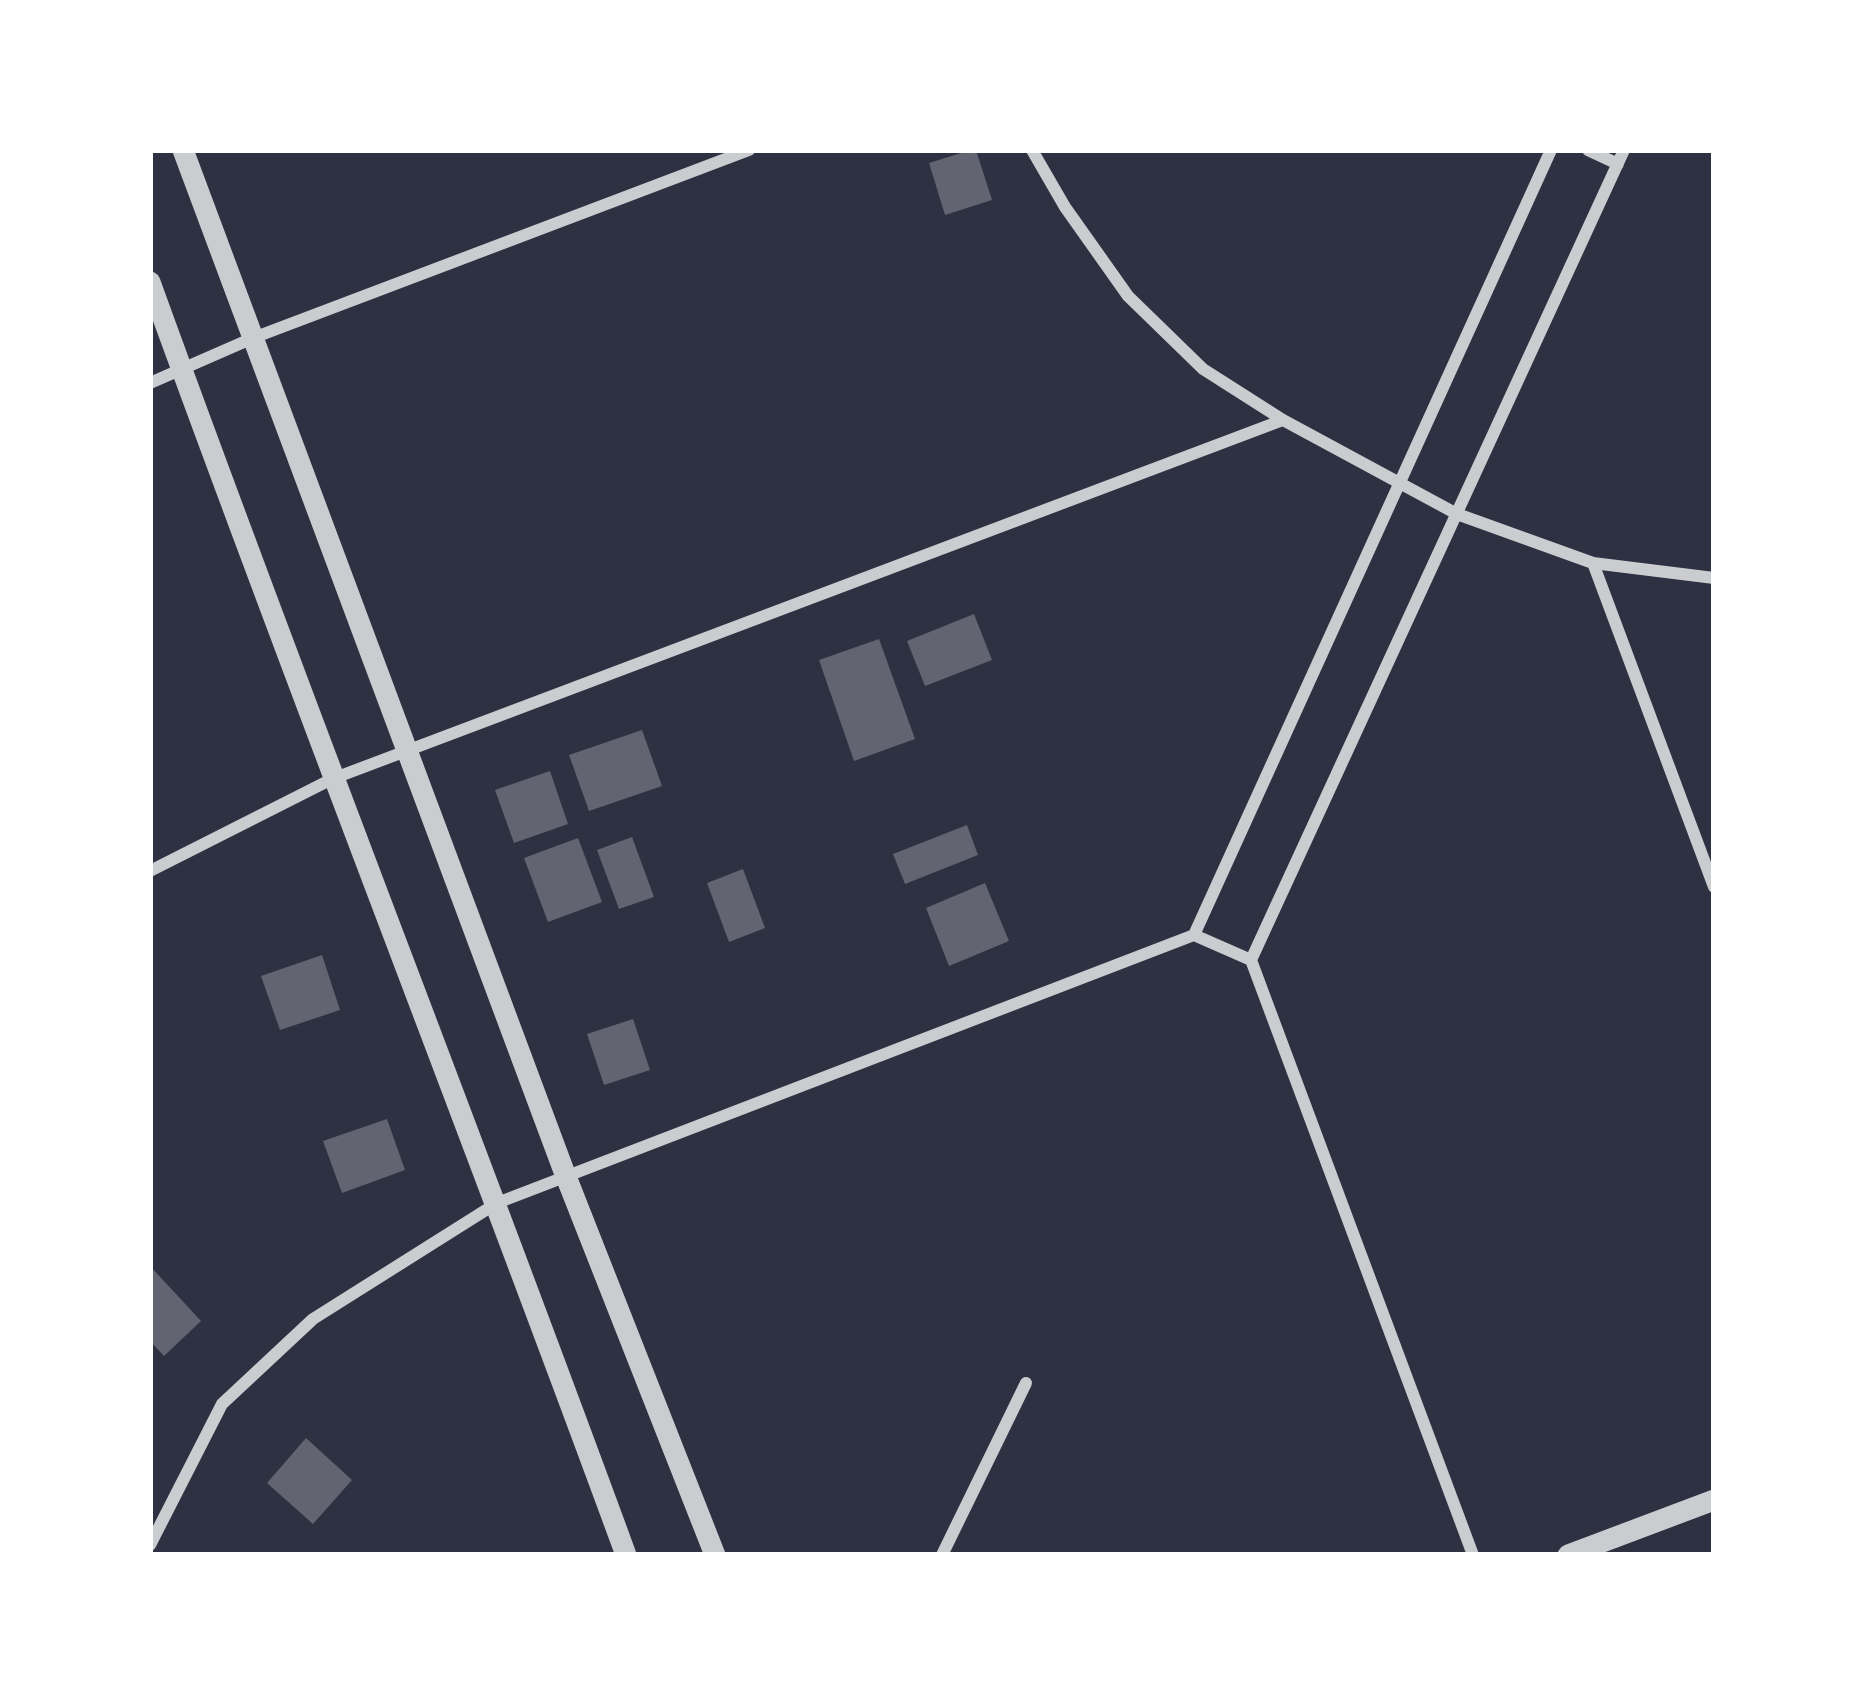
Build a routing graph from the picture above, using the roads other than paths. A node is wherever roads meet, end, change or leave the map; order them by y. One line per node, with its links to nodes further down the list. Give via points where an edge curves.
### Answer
1 (182, 150): 8 (street)
2 (749, 150): 8 (street)
3 (1032, 150): 11 (street, via 1128,296 1204,369)
4 (1551, 150): 12 (street)
5 (1588, 150): 6 (street)
6 (1621, 157): 13 (street)
7 (150, 282): 9 (street)
8 (253, 338): 9 (street); 16 (street)
9 (181, 368): 10 (street); 17 (street)
10 (150, 382)
11 (1283, 420): 12 (street); 16 (street)
12 (1400, 484): 13 (street); 20 (street)
13 (1457, 514): 14 (street); 21 (street)
14 (1593, 563): 15 (street); 19 (street)
15 (1714, 578)
16 (407, 750): 17 (street); 22 (street)
17 (332, 779): 18 (street); 23 (street)
18 (150, 871)
19 (1714, 886)
20 (1194, 935): 21 (street); 22 (street)
21 (1251, 960): 30 (street)
22 (566, 1174): 23 (street); 28 (street)
23 (497, 1203): 26 (street, via 313,1319 222,1404); 27 (street)
24 (1026, 1382): 29 (street)
25 (1714, 1500): 31 (street)
26 (150, 1545)
27 (626, 1555)
28 (715, 1555)
29 (942, 1555)
30 (1473, 1555)
31 (1568, 1555)

